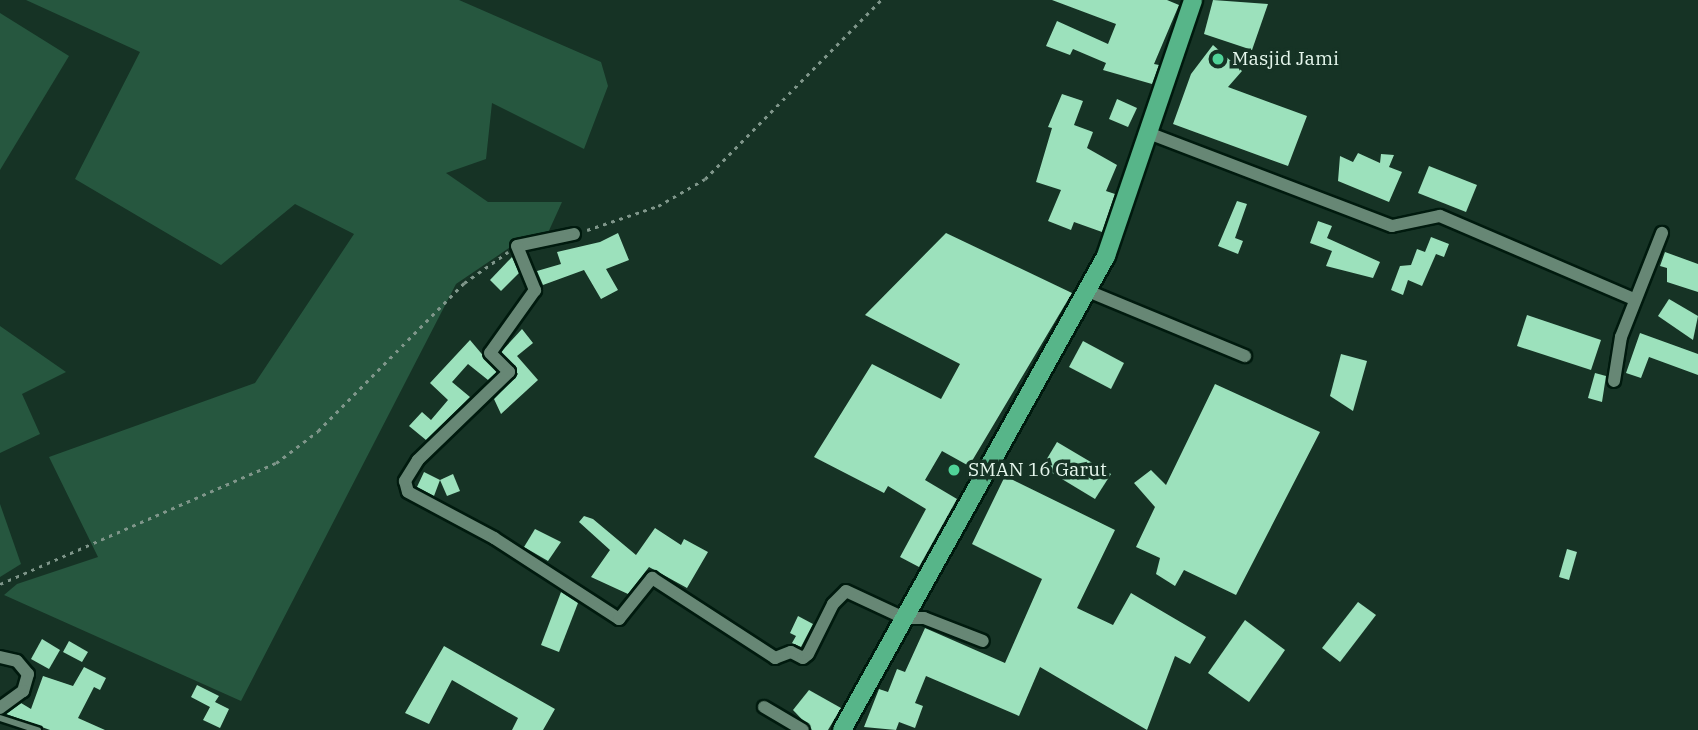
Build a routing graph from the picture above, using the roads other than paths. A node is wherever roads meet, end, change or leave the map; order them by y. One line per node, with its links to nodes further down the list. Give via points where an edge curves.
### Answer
1 (1193, 0): 2 (main road)
2 (1150, 134): 5 (main road, via 1116,236); 6 (street, via 1392,226 1440,216)
3 (1662, 233): 6 (street)
4 (574, 234): 9 (street, via 516,246 535,290 490,353 509,372 418,460 405,481 408,492 494,538 619,619 652,578 775,658 791,652 803,659 833,604 846,591)
5 (1088, 291): 7 (street); 9 (main road)
6 (1634, 299): 8 (street, via 1619,343)
7 (1245, 356)
8 (1614, 381)
9 (904, 618): 10 (street, via 924,618); 17 (main road)
10 (984, 641)
11 (0, 657): 13 (street, via 17,661 28,674 25,688)
12 (764, 707): 16 (street)
13 (0, 708)
14 (0, 718): 15 (lane)
15 (38, 730)
16 (803, 730)
17 (842, 730)

